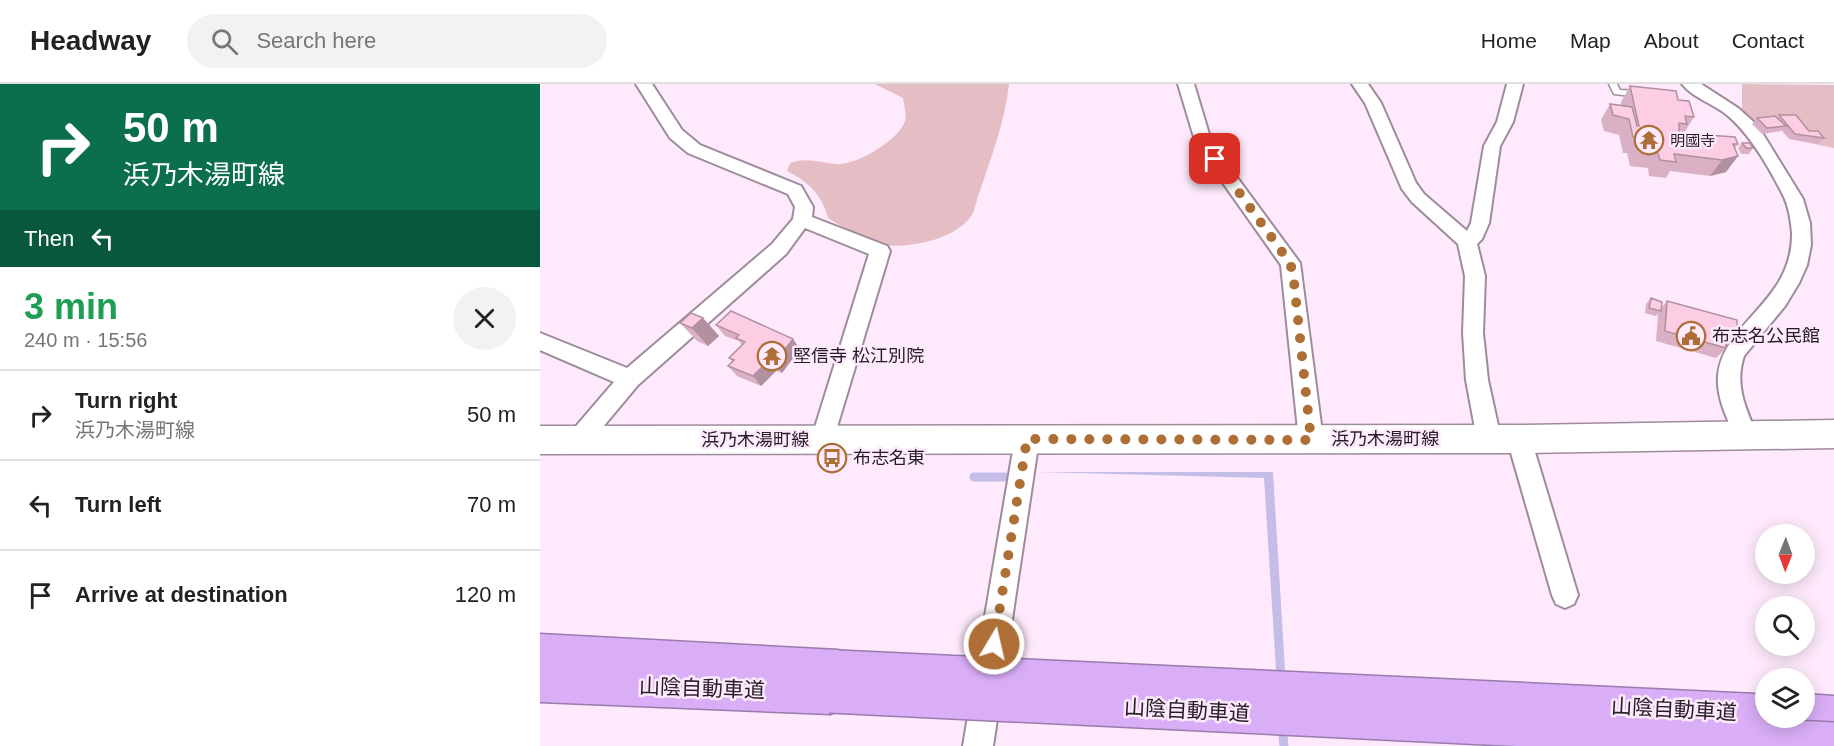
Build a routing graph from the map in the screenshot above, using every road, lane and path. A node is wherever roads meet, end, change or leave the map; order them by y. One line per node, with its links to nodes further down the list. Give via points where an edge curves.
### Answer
1 (644, 84): 8 (street, via 676,134 694,149 795,190 804,207)
2 (1186, 84): 19 (street, via 1210,151 1290,263)
3 (1360, 84): 9 (street, via 1373,103 1408,185)
4 (1515, 84): 9 (street, via 1506,122 1492,146 1480,223 1473,239)
5 (1613, 84): 7 (lane, via 1617,92)
6 (1690, 84): 13 (street, via 1732,111 1752,130 1799,212 1801,254 1792,281 1735,352 1729,366 1729,393)
7 (1647, 95)
8 (802, 220): 11 (street, via 779,249); 18 (street, via 880,251)
9 (1467, 241): 15 (street, via 1475,276 1473,333 1477,380)
10 (540, 341): 11 (street)
11 (630, 380): 17 (street)
12 (1834, 434): 13 (main road, 浜乃木湯町線)
13 (1747, 437): 15 (main road, 浜乃木湯町線)
14 (1027, 439): 18 (main road, 浜乃木湯町線); 19 (main road, 浜乃木湯町線); 31 (street)
15 (1504, 439): 19 (main road, 浜乃木湯町線); 20 (street)
16 (540, 440): 17 (main road, 浜乃木湯町線)
17 (579, 440): 18 (main road, 浜乃木湯町線)
18 (823, 440)
19 (1311, 440)
20 (1565, 596)
21 (540, 636): 23 (highway)
22 (540, 654): 23 (highway, 山陰自動車道)
23 (656, 659): 25 (highway, 山陰自動車道)
24 (540, 681): 25 (highway, 山陰自動車道)
25 (821, 685): 26 (highway); 27 (highway, 山陰自動車道, bridge); 30 (highway, 山陰自動車道, bridge)
26 (540, 697)
27 (1755, 714)
28 (1815, 716): 29 (highway)
29 (1834, 717)
30 (1834, 741)
31 (978, 746)

